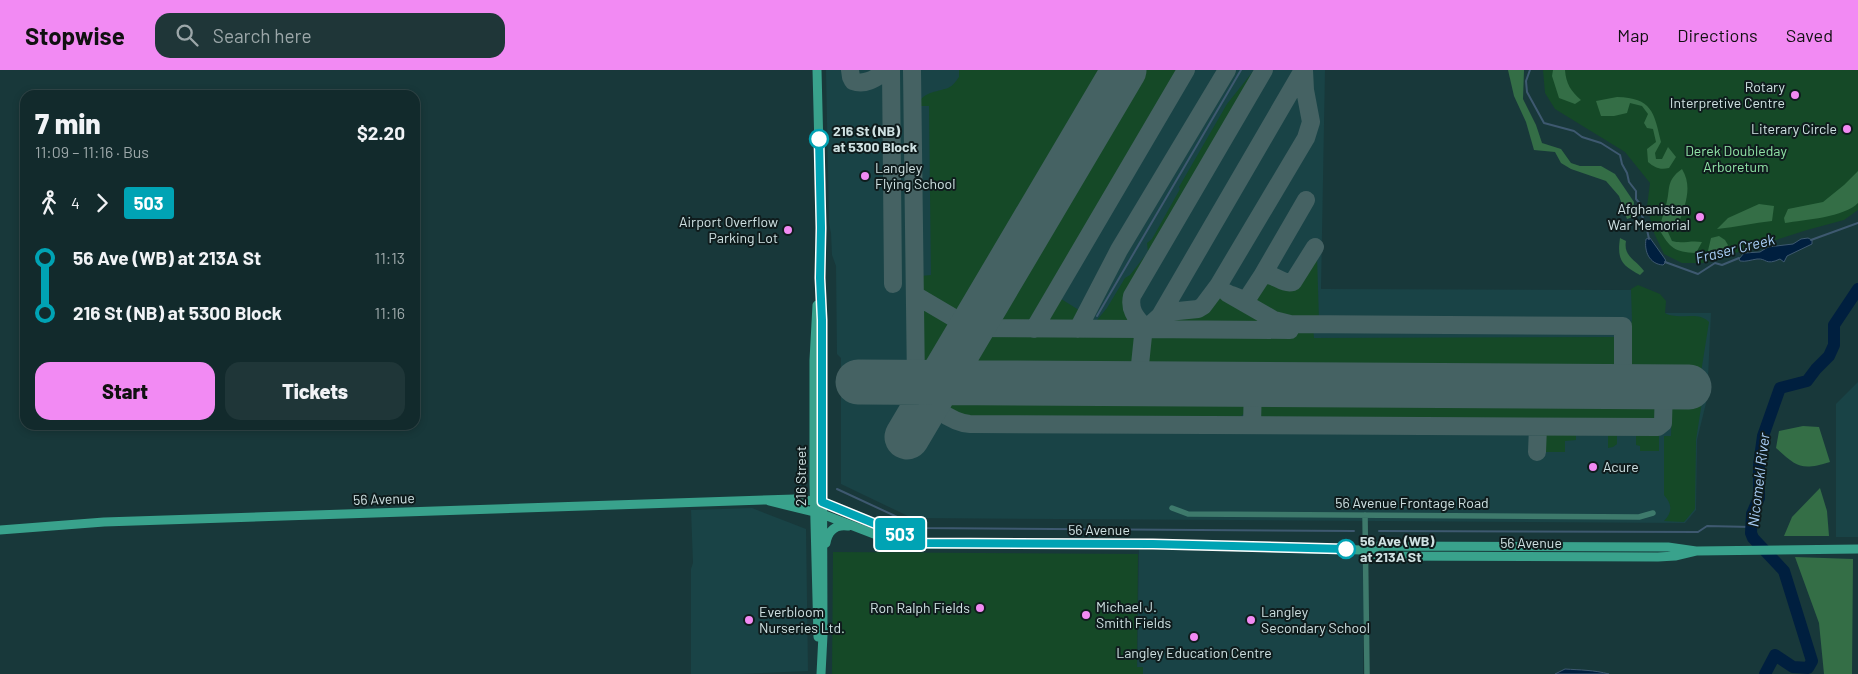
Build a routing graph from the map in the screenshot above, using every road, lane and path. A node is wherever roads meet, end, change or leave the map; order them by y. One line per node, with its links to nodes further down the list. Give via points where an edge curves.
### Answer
1 (817, 70): 3 (main road, 216 Street, via 822,320)
2 (769, 500): 3 (main road, 56 Avenue); 5 (main road, 56 Avenue); 9 (main road, 56 Avenue, via 126,521)
3 (818, 501): 5 (main road, 216 Street); 10 (main road, 56 Avenue)
4 (1172, 508): 7 (street, 56 Avenue Frontage Road, via 1188,514)
5 (818, 512): 8 (main road, 56 Avenue); 15 (main road, 216 Street); 17 (main road, 216 Street, via 816,602)
6 (1653, 513): 7 (street, 56 Avenue Frontage Road, via 1638,517)
7 (1365, 515): 13 (street)
8 (857, 527): 10 (main road, 56 Avenue, via 887,539 908,544); 15 (main road, via 844,525 833,529 827,537)
9 (0, 530)
10 (922, 543): 13 (main road, 56 Avenue, via 1153,544)
11 (1585, 547): 13 (main road, 56 Avenue, via 1378,546); 14 (main road, 56 Avenue, via 1675,547); 16 (main road)
12 (1858, 549): 14 (main road, 56 Avenue)
13 (1365, 550): 16 (main road, 56 Avenue, via 1379,556); 18 (street)
14 (1696, 551): 16 (main road, 56 Avenue, via 1658,557)
15 (823, 555): 17 (main road, 216 Street)
16 (1580, 557)
17 (821, 674)
18 (1367, 674)

